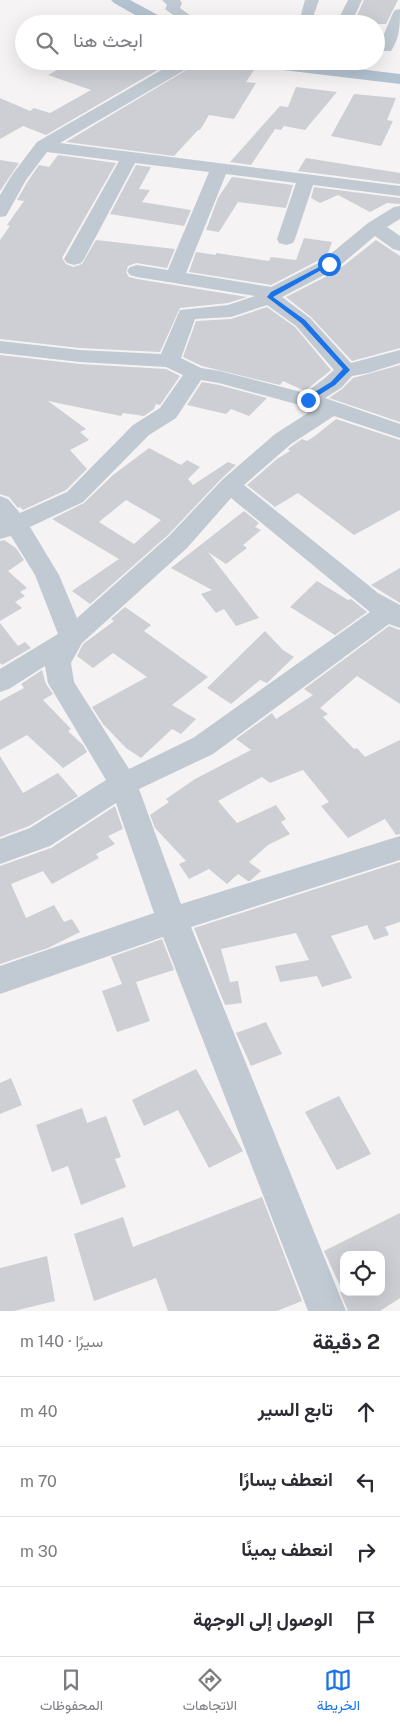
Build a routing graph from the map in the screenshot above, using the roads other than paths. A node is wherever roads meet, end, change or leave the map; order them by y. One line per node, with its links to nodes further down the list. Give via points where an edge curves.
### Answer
1 (119, 0): 4 (main road)
2 (169, 0): 5 (street, via 175,3 172,9)
3 (355, 0): 6 (street)
4 (146, 15)
5 (182, 15)
6 (348, 15)
7 (398, 23): 8 (street)
8 (388, 49)
9 (174, 70): 12 (street)
10 (346, 70): 11 (main road)
11 (400, 79)
12 (43, 146): 13 (street); 18 (street, via 18,179)
13 (130, 157): 14 (street); 22 (street)
14 (220, 168): 15 (street); 23 (street)
15 (306, 179): 16 (street); 20 (street)
16 (400, 191)
17 (400, 211): 19 (street)
18 (0, 212)
19 (375, 227): 21 (street); 25 (street, via 329,264)
20 (286, 239)
21 (400, 246)
22 (74, 259)
23 (178, 270)
24 (137, 271): 25 (street)
25 (272, 295): 28 (street, via 231,311 187,314); 29 (street, via 303,322)
26 (0, 347): 28 (street)
27 (400, 356): 29 (street, via 361,369)
28 (169, 361): 30 (street)
29 (346, 370): 31 (street)
30 (195, 373): 31 (street); 35 (street, via 168,412 141,430 76,497)
31 (308, 400): 32 (street)
32 (331, 408): 33 (street); 34 (street, via 283,439)
33 (400, 431)
34 (230, 486): 36 (street); 37 (street, via 178,542)
35 (5, 519): 37 (street, via 47,575)
36 (396, 615): 39 (street, via 203,746)
37 (72, 637): 38 (street); 39 (street, via 58,663 61,683)
38 (0, 682)
39 (123, 784): 41 (street, via 40,837); 42 (street)
40 (400, 848): 42 (street)
41 (0, 852)
42 (172, 920): 43 (street); 44 (street)
43 (0, 980)
44 (327, 1311)

